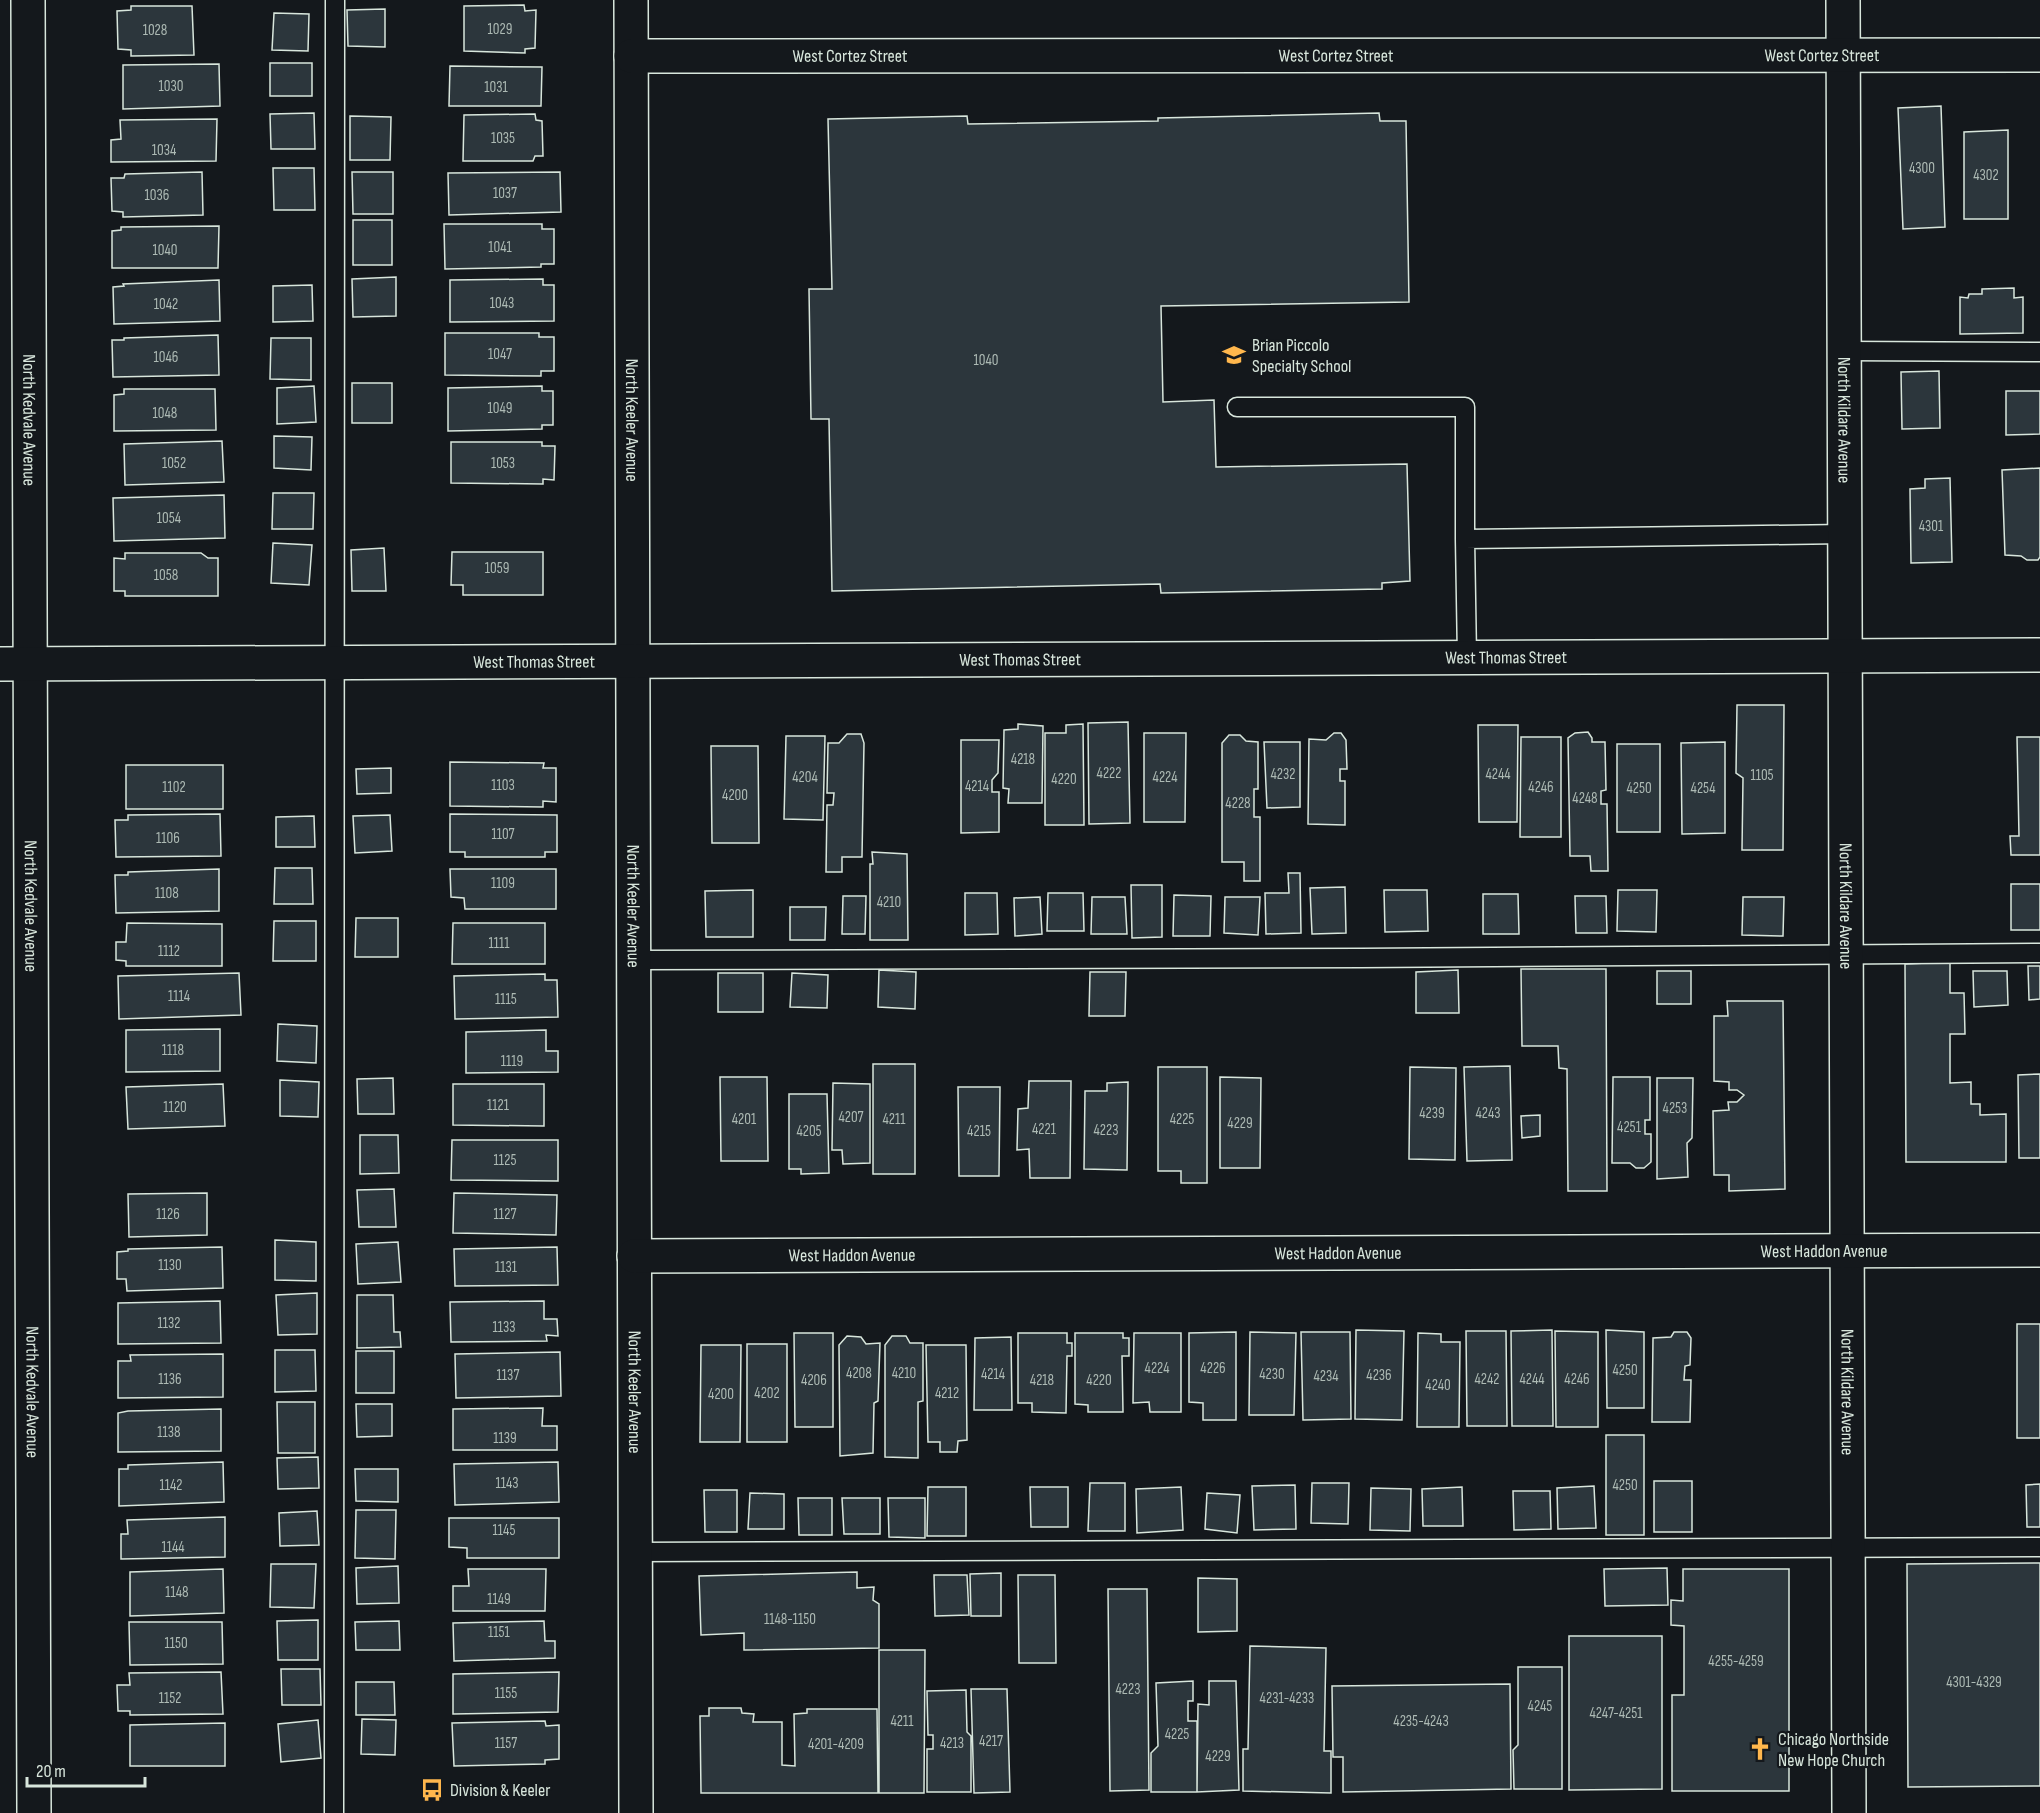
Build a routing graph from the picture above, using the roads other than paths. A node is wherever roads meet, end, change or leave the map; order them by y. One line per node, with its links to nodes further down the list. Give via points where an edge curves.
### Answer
1 (28, 0): 18 (street, North Kedvale Avenue)
2 (335, 0): 17 (lane)
3 (631, 0): 7 (street, North Keeler Avenue)
4 (1843, 0): 5 (street, North Kildare Avenue)
5 (1843, 55): 6 (street, West Cortez Street); 7 (street, West Cortez Street); 8 (street, North Kildare Avenue)
6 (2040, 55)
7 (631, 56): 16 (street, North Keeler Avenue)
8 (1844, 351): 9 (lane); 11 (street, North Kildare Avenue)
9 (2040, 352)
10 (1237, 407): 12 (lane, via 1465,407)
11 (1845, 534): 12 (lane); 14 (street, North Kildare Avenue)
12 (1465, 539): 15 (lane)
13 (2040, 655): 14 (street, West Thomas Street)
14 (1845, 656): 15 (street, West Thomas Street); 20 (street, North Kildare Avenue)
15 (1467, 657): 16 (street, West Thomas Street)
16 (633, 661): 17 (street, West Thomas Street); 21 (street, North Keeler Avenue)
17 (334, 662): 18 (street, West Thomas Street); 29 (lane)
18 (15, 663): 28 (street, North Kedvale Avenue)
19 (2040, 952): 20 (lane)
20 (1846, 955): 21 (lane); 23 (street, North Kildare Avenue)
21 (633, 960): 24 (street, North Keeler Avenue)
22 (2040, 1250): 23 (street, West Haddon Avenue)
23 (1847, 1251): 24 (street, West Haddon Avenue); 26 (street, North Kildare Avenue)
24 (634, 1256): 27 (street, North Keeler Avenue)
25 (2040, 1547): 26 (lane)
26 (1848, 1548): 27 (lane); 31 (street, North Kildare Avenue)
27 (635, 1552): 30 (street, North Keeler Avenue)
28 (34, 1813)
29 (334, 1813)
30 (636, 1813)
31 (1849, 1813)

